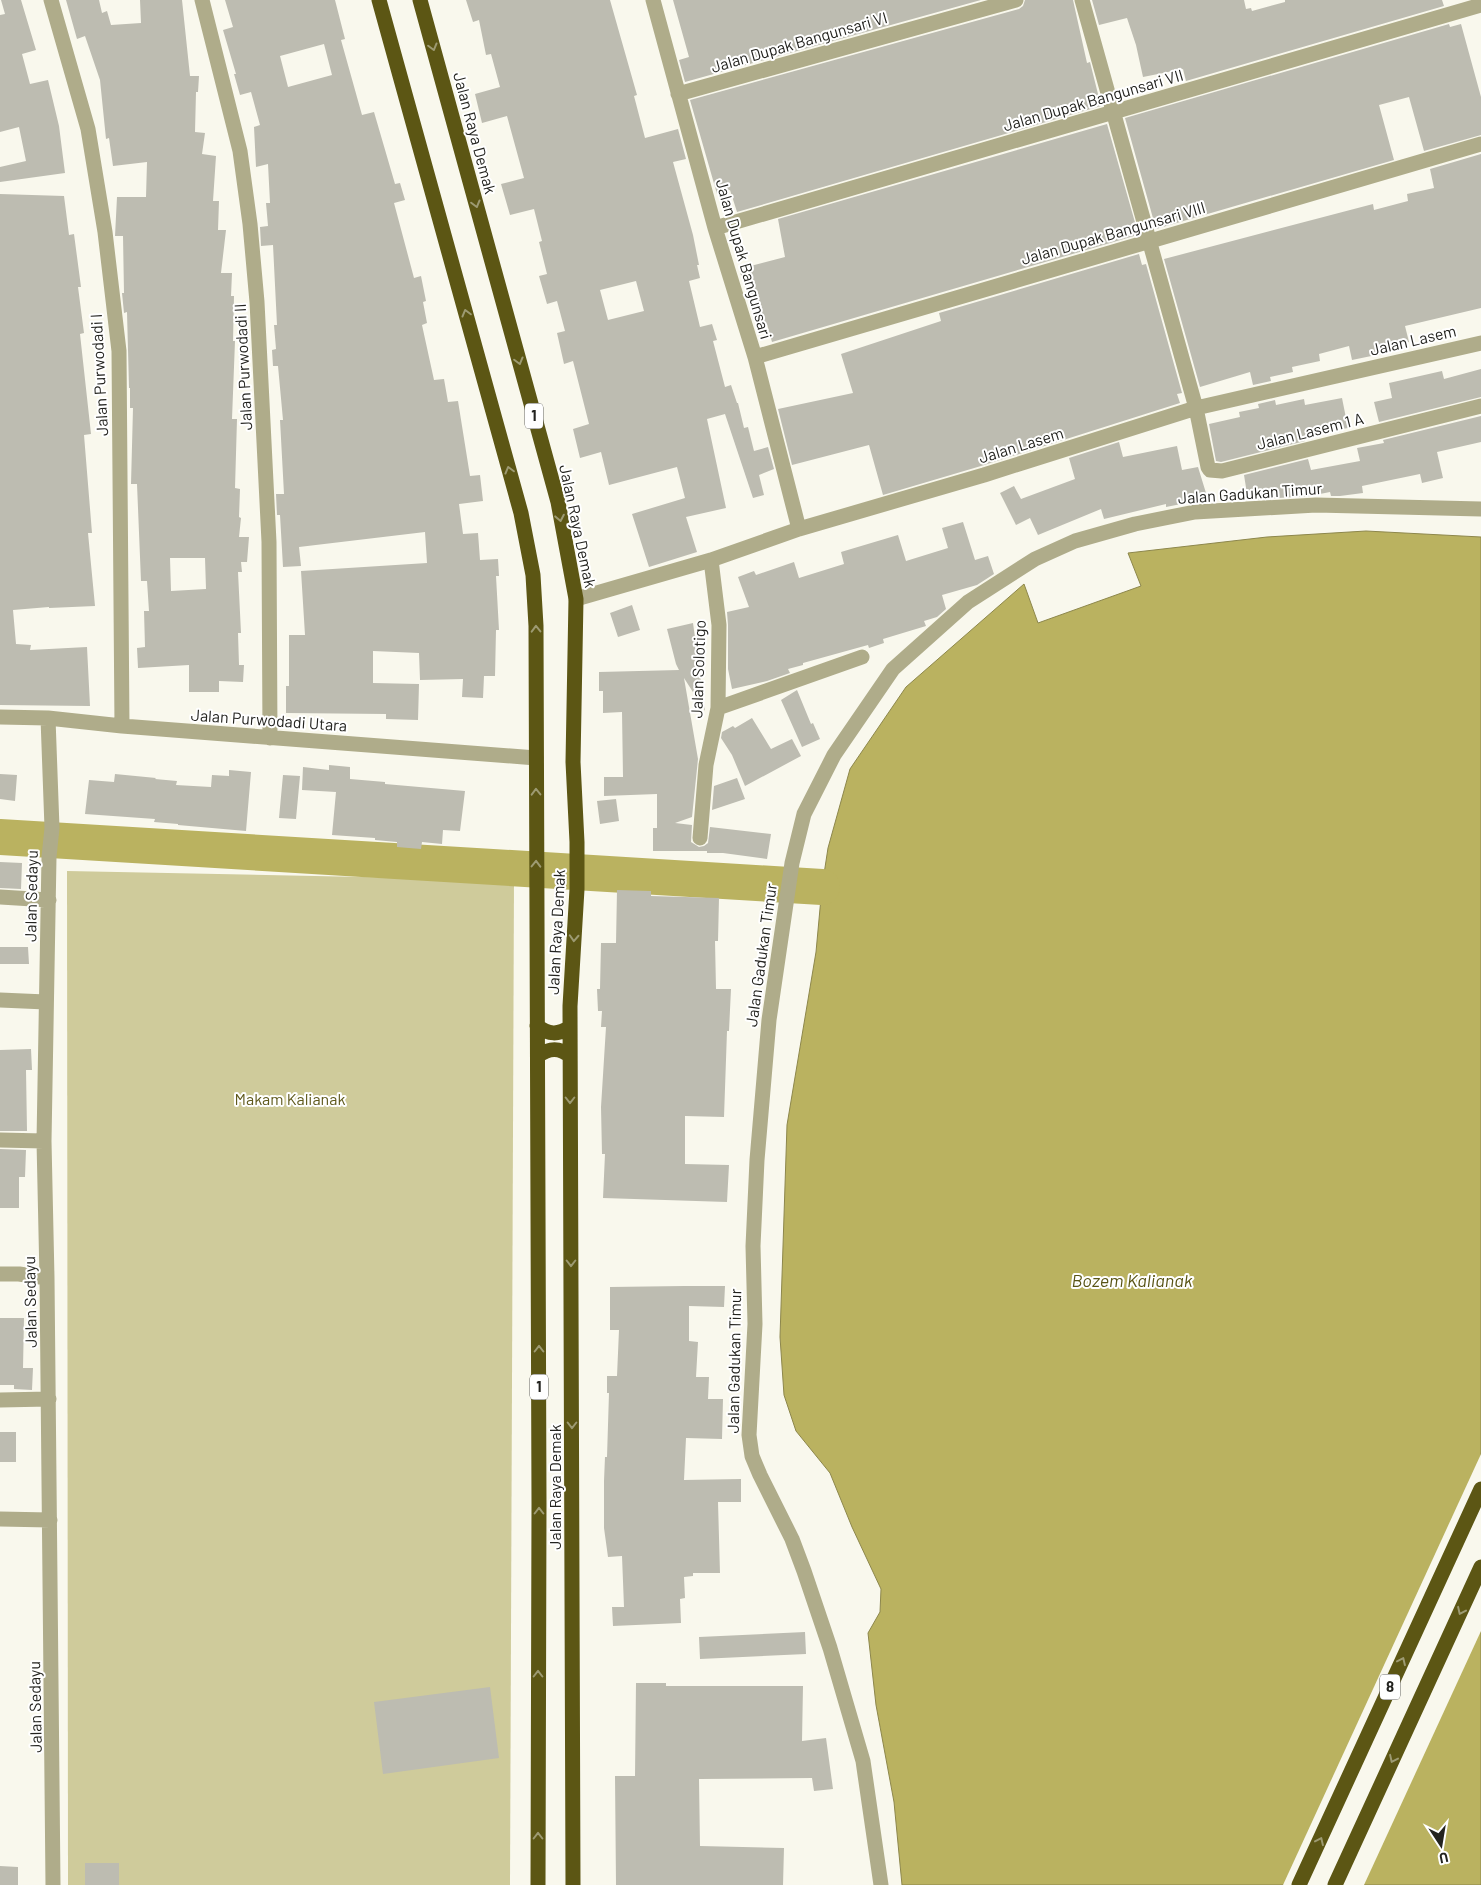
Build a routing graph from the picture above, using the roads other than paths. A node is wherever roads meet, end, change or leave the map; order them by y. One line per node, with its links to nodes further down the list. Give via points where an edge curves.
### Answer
1 (51, 0): 26 (street, Jalan Purwodadi I, via 88,129 119,351)
2 (202, 0): 27 (street, Jalan Purwodadi II, via 240,152 250,224 269,542)
3 (380, 0): 28 (highway, Jalan Raya Demak / 1, one-way to 3, via 533,575 521,513)
4 (420, 0): 21 (highway, Jalan Raya Demak / 1, one-way to 21, via 558,502)
5 (653, 0): 9 (street, Jalan Dupak Bangunsari)
6 (1016, 0): 9 (street, Jalan Dupak Bangunsari VI)
7 (1082, 0): 10 (street)
8 (1480, 5): 10 (street, Jalan Dupak Bangunsari VII)
9 (678, 94): 12 (street, Jalan Dupak Bangunsari)
10 (1113, 112): 12 (street, Jalan Dupak Bangunsari VII); 13 (street)
11 (1481, 144): 13 (street, Jalan Dupak Bangunsari VIII)
12 (715, 228): 15 (street, Jalan Dupak Bangunsari)
13 (1150, 241): 15 (street, Jalan Dupak Bangunsari VIII); 17 (street)
14 (1481, 343): 17 (street, Jalan Lasem)
15 (754, 358): 19 (street, Jalan Dupak Bangunsari)
16 (1481, 406): 17 (street, Jalan Lasem 1 A, via 1217,471 1208,467)
17 (1196, 408): 19 (street, Jalan Lasem)
18 (1481, 509): 51 (street, Jalan Gadukan Timur, via 1316,505 1196,512 1135,524 1075,541 1034,558 968,602 893,669 834,755 804,814 792,863 769,1020 757,1160 749,1435 752,1456 792,1539 830,1648 863,1761)
19 (799, 530): 20 (street, Jalan Lasem)
20 (710, 560): 21 (street, Jalan Lasem); 23 (street, Jalan Solotigo, via 718,625)
21 (576, 599): 35 (highway, Jalan Raya Demak / 1, one-way to 35, via 573,762 577,842)
22 (862, 657): 23 (street)
23 (718, 708): 29 (street, Jalan Solotigo, via 706,765)
24 (0, 717): 25 (street, Jalan Purwodadi Utara)
25 (48, 718): 26 (street, Jalan Purwodadi Utara); 31 (street, Jalan Sedayu, via 52,828)
26 (122, 726): 27 (street, Jalan Purwodadi Utara)
27 (270, 738): 28 (street, Jalan Purwodadi Utara)
28 (536, 758): 34 (highway, Jalan Raya Demak / 1, one-way to 28)
29 (700, 838)
30 (0, 897): 31 (street)
31 (49, 900): 33 (street, Jalan Sedayu)
32 (0, 1000): 33 (street)
33 (46, 1002): 39 (street, Jalan Sedayu)
34 (537, 1026): 35 (highway, via 553,1034); 36 (highway, Jalan Raya Demak / 1)
35 (570, 1027): 37 (highway, Jalan Raya Demak / 1)
36 (538, 1056): 37 (highway, via 554,1049 563,1050); 49 (highway, Jalan Raya Demak / 1, one-way to 36)
37 (570, 1056): 50 (highway, Jalan Raya Demak / 1, one-way to 50)
38 (0, 1140): 39 (street)
39 (44, 1141): 41 (street, Jalan Sedayu)
40 (0, 1274): 41 (street)
41 (47, 1278): 42 (street, Jalan Sedayu)
42 (49, 1399): 43 (street); 46 (street, Jalan Sedayu)
43 (0, 1400)
44 (1481, 1489): 52 (highway, 8, one-way to 44)
45 (0, 1519): 46 (street)
46 (50, 1520): 48 (street, Jalan Sedayu)
47 (1481, 1566): 53 (highway, 8, one-way to 53)
48 (53, 1885)
49 (538, 1885)
50 (573, 1885)
51 (881, 1885)
52 (1299, 1885)
53 (1335, 1885)

